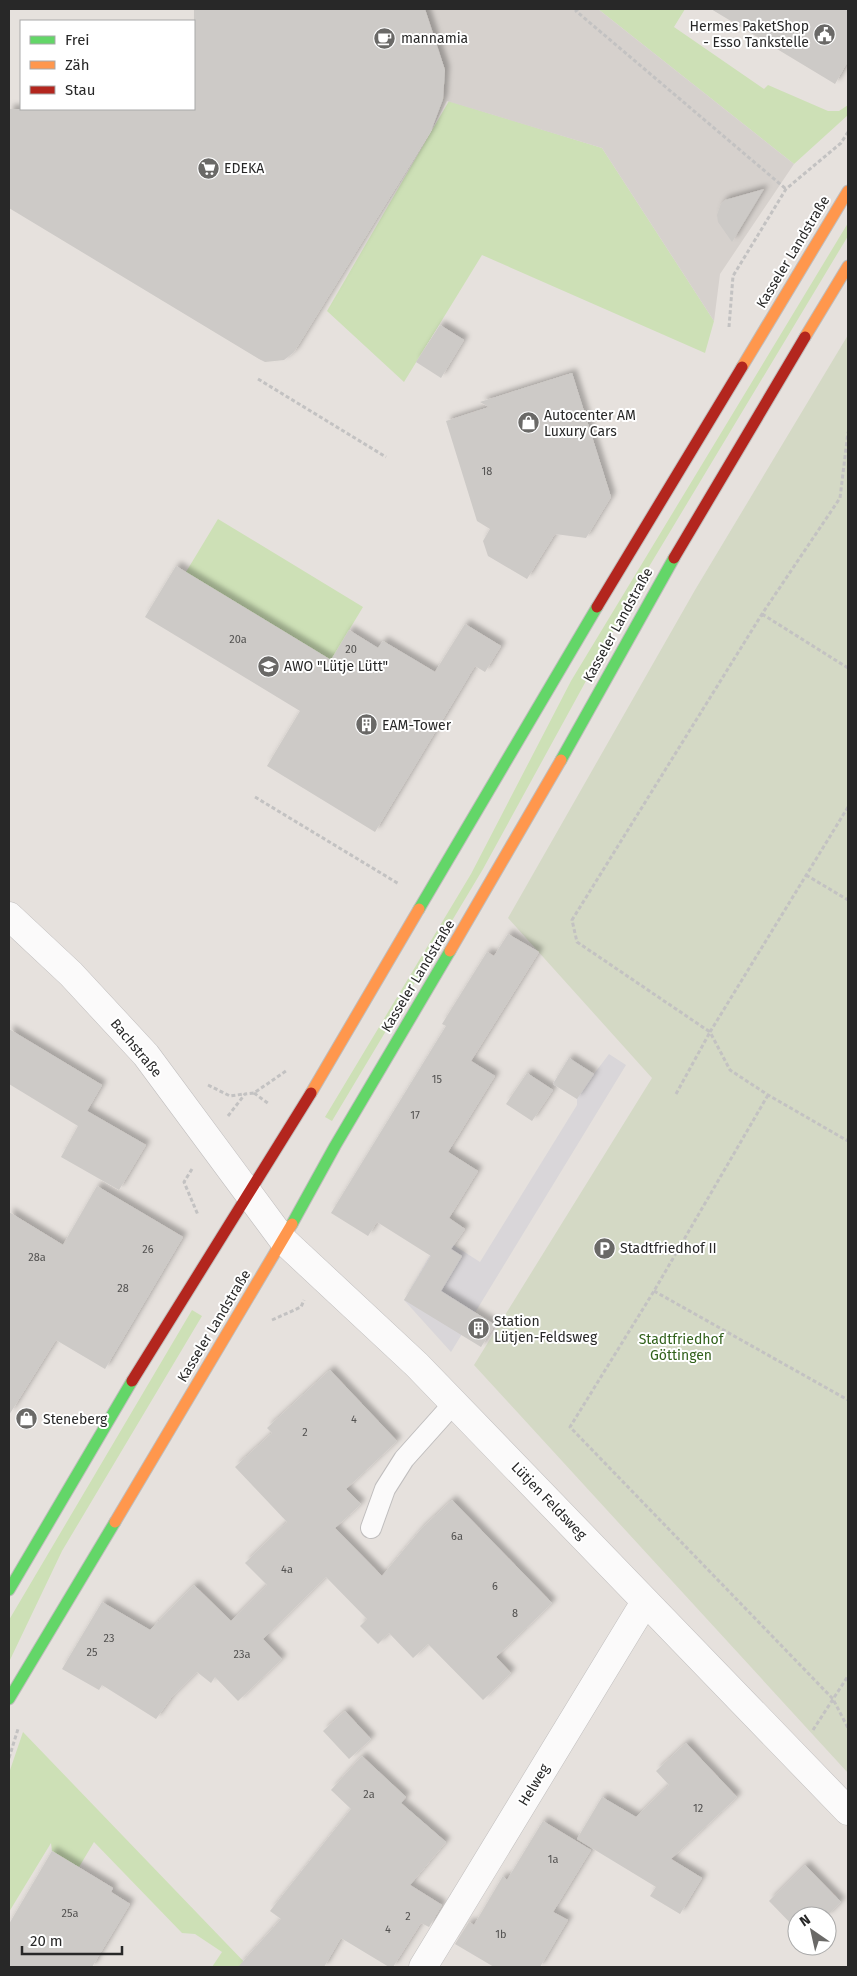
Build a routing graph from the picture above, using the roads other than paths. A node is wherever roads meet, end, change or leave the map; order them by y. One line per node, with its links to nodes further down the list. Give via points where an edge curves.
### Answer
1 (848, 191): 4 (main road, Kasseler Landstraße)
2 (848, 266): 5 (main road, Kasseler Landstraße, via 709,496 530,816)
3 (9, 916): 4 (street, Bachstraße, via 71,974 146,1055)
4 (247, 1194): 5 (street, Lütjen Feldsweg); 8 (main road, Kasseler Landstraße, via 116,1406)
5 (283, 1240): 6 (street, Lütjen Feldsweg); 10 (main road, Kasseler Landstraße)
6 (454, 1403): 7 (lane, via 404,1459 385,1489); 9 (street, Lütjen Feldsweg)
7 (371, 1528)
8 (9, 1590)
9 (645, 1602): 11 (street, Lütjen Feldsweg); 12 (street, Helweg)
10 (9, 1699)
11 (848, 1811)
12 (423, 1967)

